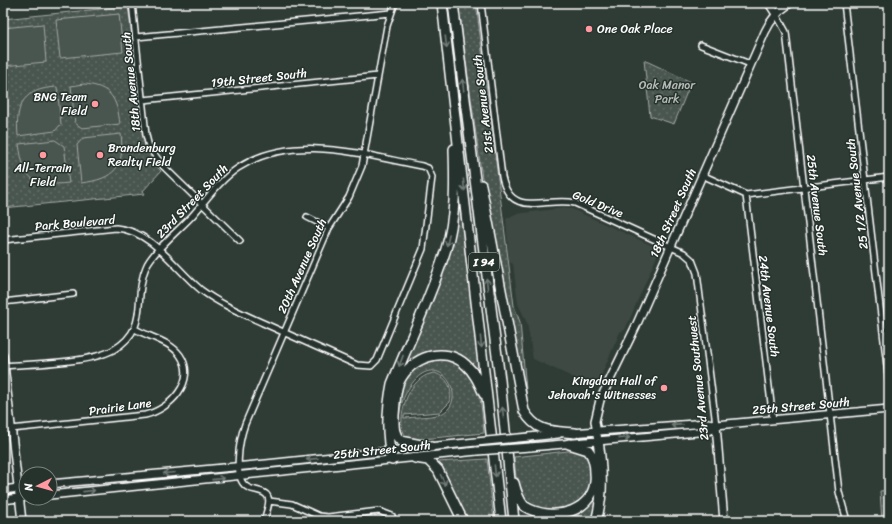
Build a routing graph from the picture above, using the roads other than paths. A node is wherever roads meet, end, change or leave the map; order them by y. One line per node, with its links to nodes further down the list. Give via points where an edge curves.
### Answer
1 (132, 3): 11 (street, 18th Avenue South)
2 (395, 3): 9 (street, 20th Avenue South)
3 (442, 3): 15 (highway, I 94, one-way to 15)
4 (453, 3): 17 (highway, I 94, one-way to 4)
5 (481, 3): 24 (street, 21st Avenue South, via 502,177 505,188)
6 (769, 3): 10 (main road, 25th Avenue South)
7 (790, 3): 10 (main road, 18th Street South)
8 (844, 3): 21 (street, 25 1/2 Avenue South)
9 (391, 12): 11 (street); 14 (street, 20th Avenue South)
10 (776, 14): 13 (main road, 18th Street South); 22 (street, 25th Avenue South, via 786,32)
11 (136, 37): 16 (street, 18th Avenue South)
12 (701, 45): 13 (street)
13 (750, 64): 19 (main road, 18th Street South)
14 (378, 76): 16 (street, 19th Street South); 18 (street, 20th Avenue South)
15 (452, 90): 40 (highway, I 94, one-way to 40); 50 (highway, one-way to 50, via 456,190 450,229 437,276 392,384 388,413)
16 (143, 100): 26 (street, 18th Avenue South, via 149,147 163,166)
17 (466, 106): 46 (highway, via 524,411 541,429); 52 (highway, I 94, one-way to 17)
18 (364, 155): 25 (street, 23rd Street South, via 428,168 432,177); 26 (street, 23rd Street South, via 291,148 270,152 237,169); 28 (street, 20th Avenue South, via 349,197)
19 (702, 175): 23 (street); 31 (main road, 18th Street South)
20 (889, 177): 21 (street)
21 (866, 180): 22 (street); 39 (street, 25 1/2 Avenue South)
22 (804, 188): 23 (street); 42 (street, 25th Avenue South)
23 (746, 195): 43 (street, 24th Avenue South)
24 (515, 198): 31 (street, Gold Drive, via 534,205 562,201 575,203)
25 (429, 201): 36 (street, Park Boulevard, via 423,249 384,343 371,366 363,366)
26 (202, 204): 30 (street, 18th Avenue South); 32 (street, 23rd Street South)
27 (307, 216): 28 (street)
28 (329, 228): 36 (street, 20th Avenue South)
29 (3, 240): 32 (street, Park Boulevard, via 122,229 142,237)
30 (240, 241)
31 (671, 246): 44 (street, 23rd Avenue Southwest, via 692,260 696,271); 47 (main road, 18th Street South, via 600,400)
32 (159, 251): 35 (street, 23rd Street South, via 150,260 143,277); 36 (street, Park Boulevard, via 206,293 240,313)
33 (73, 294): 34 (street)
34 (3, 302)
35 (135, 329): 38 (street, 23rd Street South, via 113,350 94,358); 45 (street, Prairie Lane, via 170,346 180,355 186,373 175,399 155,413 145,415)
36 (284, 333): 53 (street, 20th Avenue South, via 239,441)
37 (3, 356): 38 (main road)
38 (4, 366): 45 (main road)
39 (889, 383)
40 (488, 405): 49 (highway, via 477,377 466,364 453,357 429,356 407,369 398,383 395,432 401,441); 67 (highway, I 94, one-way to 67)
41 (889, 409): 42 (main road, 25th Street South)
42 (831, 415): 43 (main road, 25th Street South); 71 (street, 25th Avenue South, via 840,492)
43 (773, 420): 44 (main road, 25th Street South)
44 (716, 426): 47 (main road, 25th Street South, via 709,431); 70 (main road, 23rd Avenue Southwest)
45 (11, 429): 56 (main road)
46 (575, 433): 47 (main road, 25th Street South); 49 (main road, 25th Street South, bridge)
47 (597, 436): 48 (main road, 25th Street South); 69 (highway, via 602,497)
48 (569, 444): 51 (main road, 25th Street South, bridge); 52 (highway, via 588,450 593,456 595,488 580,511 559,520 534,514 523,505)
49 (431, 447): 50 (main road, 25th Street South)
50 (391, 456): 51 (main road, 25th Street South); 53 (main road, 25th Street South, one-way to 53); 54 (main road, 25th Street South)
51 (415, 458): 66 (highway, one-way to 66, via 428,460 438,470)
52 (508, 462): 68 (highway, I 94)
53 (239, 467): 54 (street, 20th Avenue South); 55 (main road, 25th Street South, one-way to 55)
54 (241, 477): 58 (main road, 25th Street South, one-way to 54); 61 (street, via 245,486 265,493)
55 (58, 483)
56 (18, 488): 57 (main road)
57 (3, 490)
58 (58, 494)
59 (18, 498): 60 (main road)
60 (3, 500)
61 (269, 501): 63 (street, via 292,504 319,516 379,511); 65 (street)
62 (23, 506): 64 (main road)
63 (392, 516)
64 (22, 521)
65 (264, 521)
66 (463, 521)
67 (501, 521)
68 (514, 521)
69 (596, 521)
70 (724, 521)
71 (847, 521)

